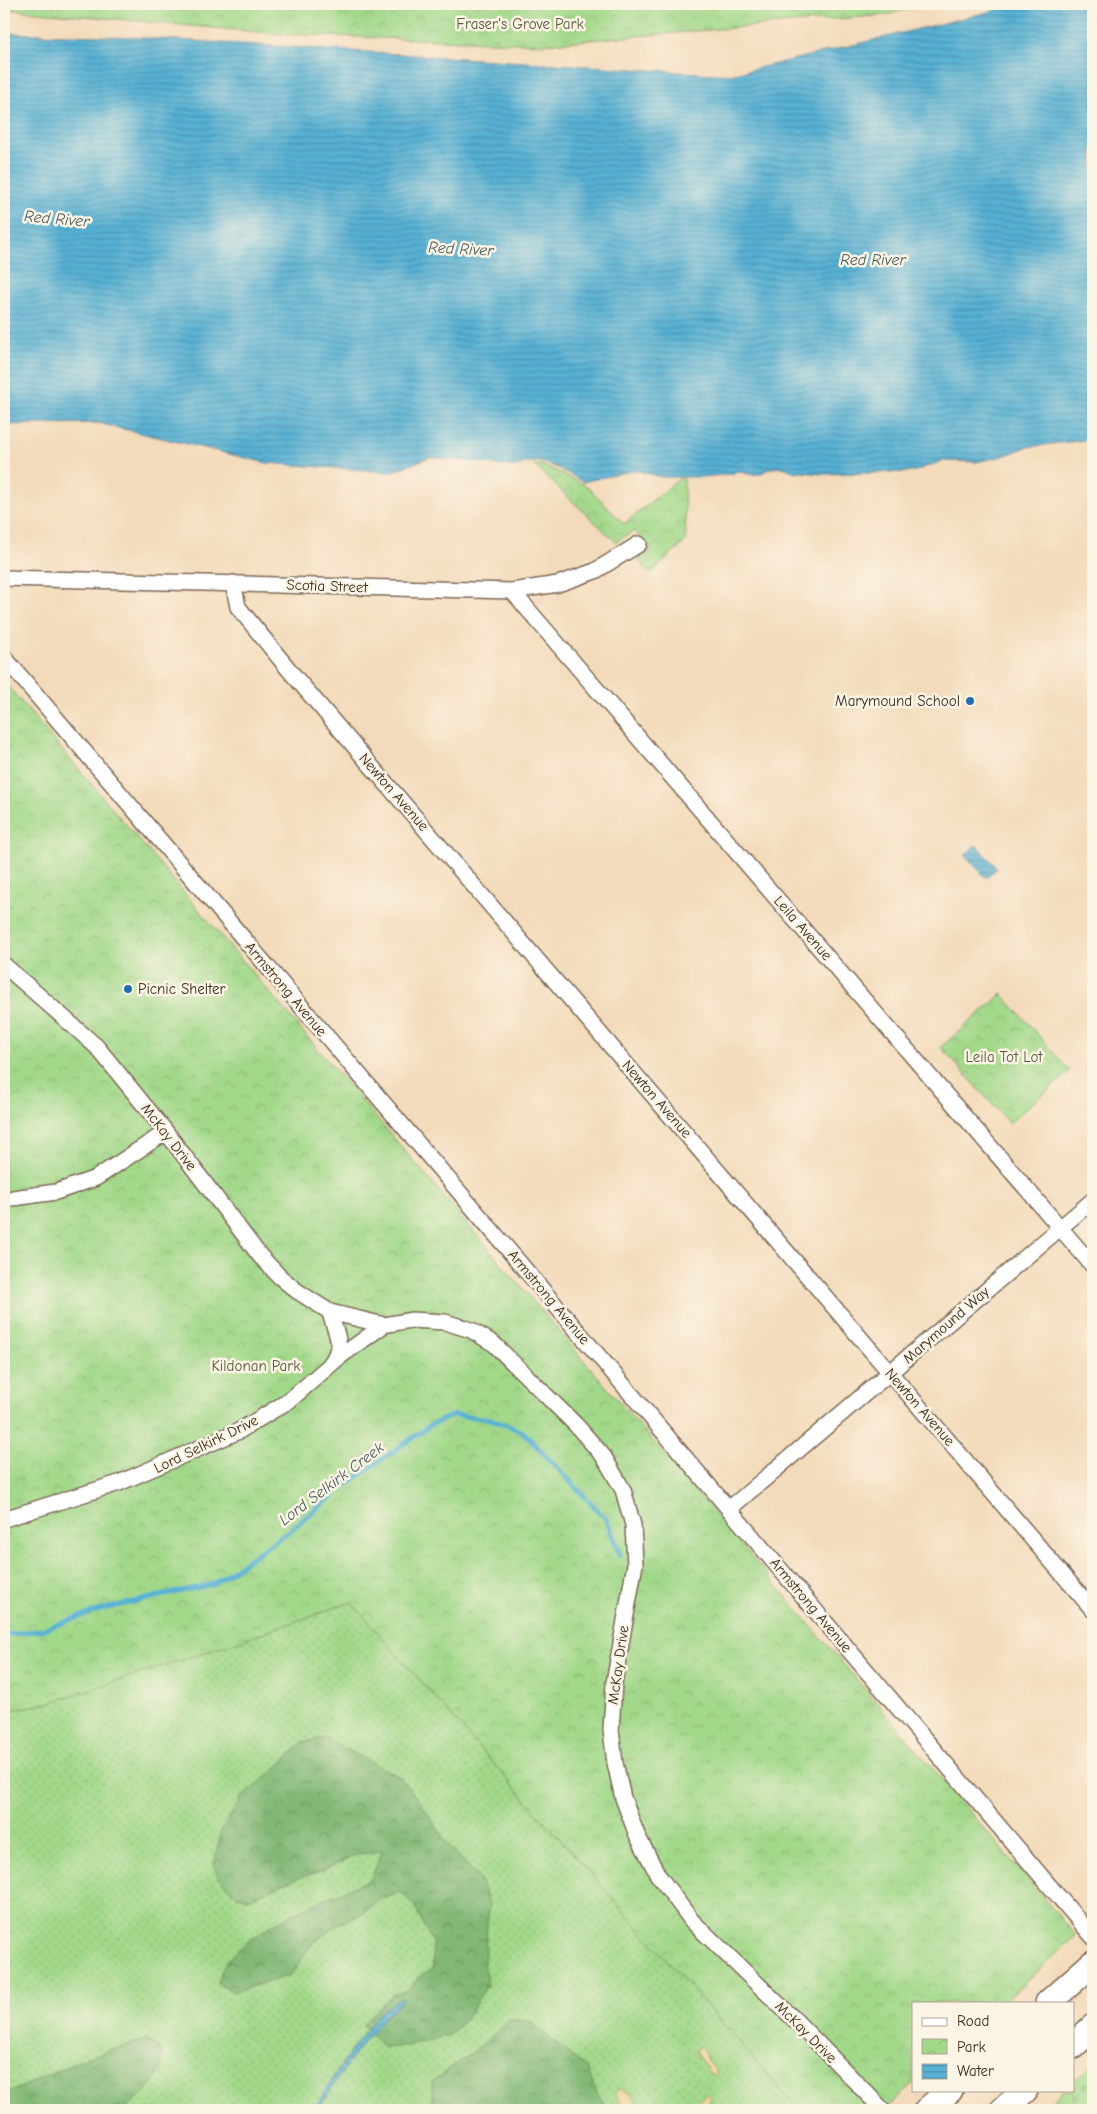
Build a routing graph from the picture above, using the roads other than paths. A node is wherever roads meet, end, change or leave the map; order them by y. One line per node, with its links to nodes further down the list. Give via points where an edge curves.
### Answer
1 (639, 544): 4 (street, Scotia Street, via 595,571 558,584)
2 (4, 578): 3 (street, Scotia Street)
3 (233, 583): 4 (street, Scotia Street); 15 (street, Newton Avenue, via 238,607 290,671)
4 (512, 591): 10 (street, Leila Avenue)
5 (4, 657): 16 (street, Armstrong Avenue)
6 (4, 965): 7 (street, McKay Drive, via 97,1048)
7 (166, 1132): 8 (street, via 88,1182 56,1192); 12 (street, McKay Drive, via 260,1256 297,1291)
8 (13, 1198)
9 (1093, 1200): 10 (street, Marymound Way)
10 (1060, 1228): 11 (street, Leila Avenue); 15 (street, Marymound Way)
11 (1093, 1266)
12 (330, 1312): 13 (street, McKay Drive); 14 (street, via 339,1338)
13 (384, 1325): 14 (street, Lord Selkirk Drive); 26 (street, McKay Drive, via 411,1320 444,1322 471,1330 494,1344 604,1457 623,1490 633,1525 635,1564 614,1683 611,1730 623,1798 637,1835 658,1874 692,1921)
14 (330, 1364): 17 (street, Lord Selkirk Drive, via 290,1400 239,1432 119,1483)
15 (891, 1372): 16 (street, Marymound Way); 18 (street, Newton Avenue)
16 (730, 1509): 19 (street, Armstrong Avenue)
17 (4, 1519)
18 (1093, 1610)
19 (1093, 1937)
20 (1093, 1963): 21 (main road)
21 (1049, 2002)
22 (1093, 2027): 23 (main road)
23 (1074, 2045)
24 (948, 2092): 27 (main road)
25 (1023, 2092): 28 (main road)
26 (883, 2110)
27 (927, 2110)
28 (1003, 2110)

